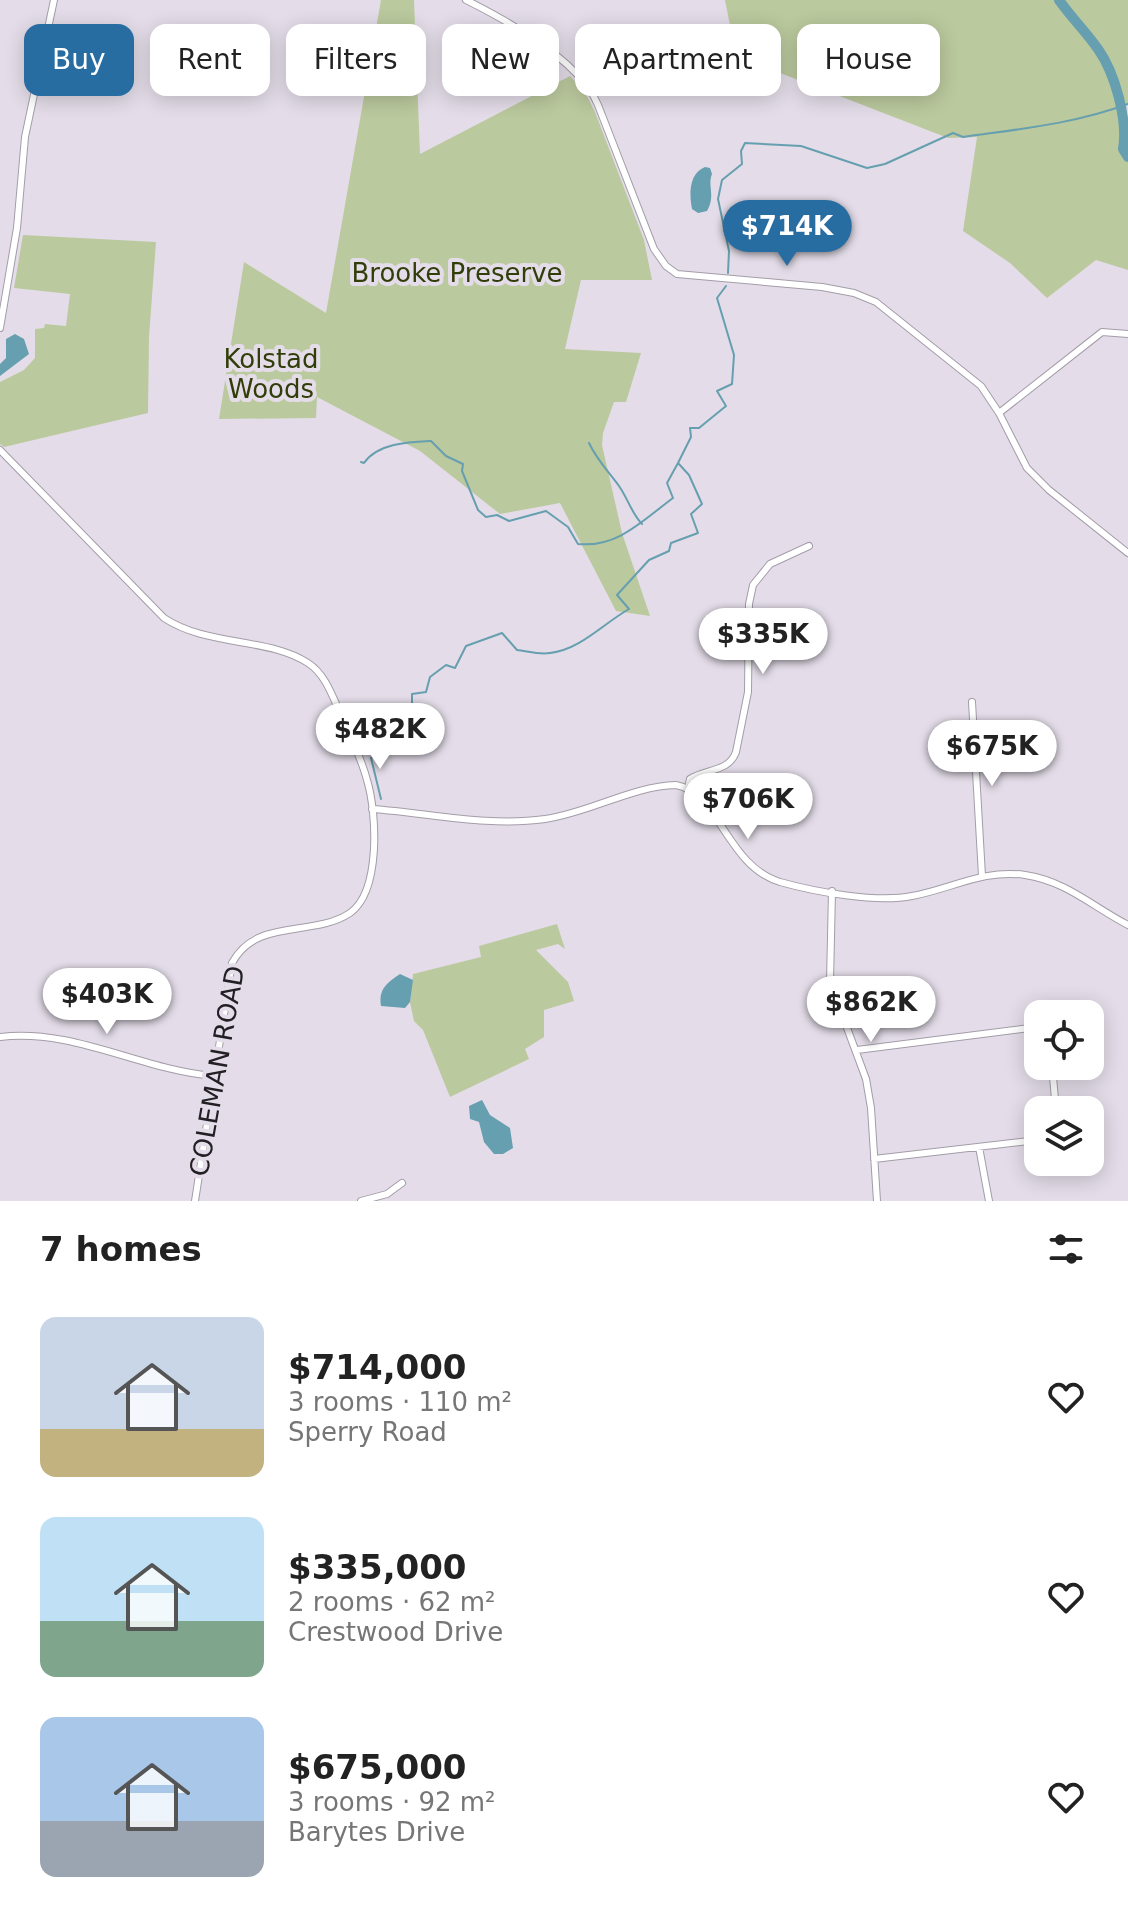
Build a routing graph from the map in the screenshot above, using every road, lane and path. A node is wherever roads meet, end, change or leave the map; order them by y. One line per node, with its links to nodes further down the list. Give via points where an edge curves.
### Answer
1 (54, 0): 3 (street, via 25,137)
2 (466, 0): 5 (street, via 533,40 587,85 654,249 666,266 691,277 795,283 866,298 965,371)
3 (0, 328)
4 (1128, 334): 5 (street, via 1102,332)
5 (999, 413): 8 (street, via 1035,478)
6 (0, 450): 11 (street, COLEMAN ROAD, via 164,618 192,632 287,654 315,668 358,754)
7 (809, 546): 10 (street, via 770,564 753,585 748,692 736,752 724,767 690,779)
8 (1128, 553)
9 (972, 702): 12 (street)
10 (688, 788): 11 (street, via 666,786 533,820); 13 (street, via 755,870 777,881)
11 (372, 809): 18 (street, COLEMAN ROAD, via 371,874 357,907 339,918 262,935 237,954 226,990)
12 (982, 876): 13 (street, via 910,897); 14 (street, via 1014,874 1053,882)
13 (832, 891): 17 (street, via 830,982)
14 (1128, 925)
15 (1024, 1029): 17 (street)
16 (0, 1037): 18 (street, via 47,1036 178,1072)
17 (857, 1050): 21 (street, via 871,1108)
18 (214, 1076): 23 (street, COLEMAN ROAD)
19 (1024, 1142): 20 (street)
20 (979, 1147): 21 (street); 26 (street)
21 (874, 1159): 25 (street)
22 (402, 1183): 24 (street, via 387,1194)
23 (195, 1201)
24 (361, 1201)
25 (877, 1201)
26 (989, 1201)

